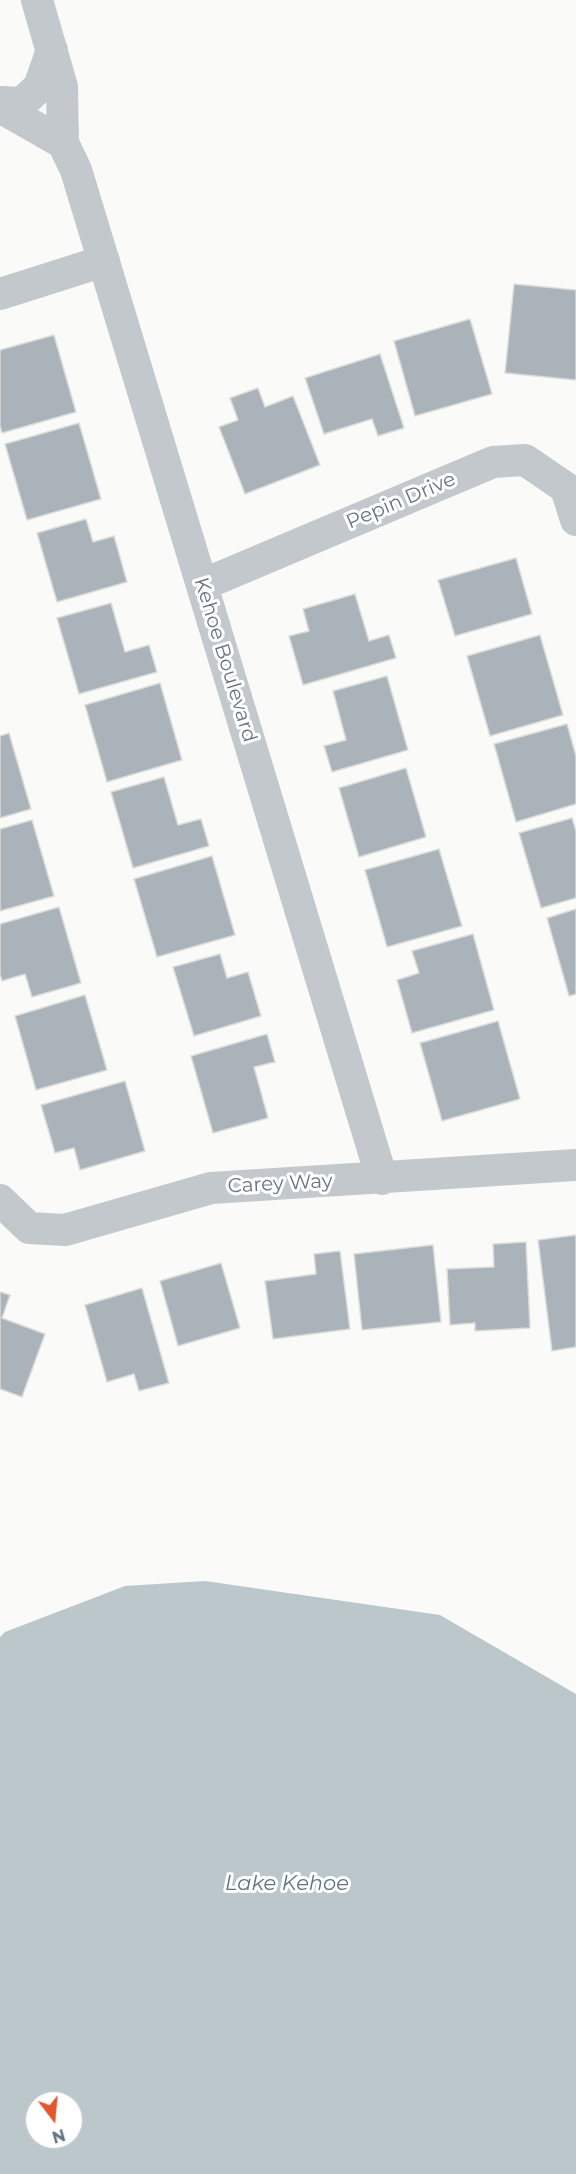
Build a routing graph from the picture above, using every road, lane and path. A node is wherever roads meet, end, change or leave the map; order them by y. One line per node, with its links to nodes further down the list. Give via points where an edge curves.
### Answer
1 (37, 0): 2 (street, Kehoe Boulevard)
2 (52, 50): 3 (street, via 39,87 22,103); 4 (street, Kehoe Boulevard, via 62,87)
3 (0, 105): 4 (street)
4 (63, 143): 5 (street, Kehoe Boulevard)
5 (104, 261): 6 (street); 8 (street, Kehoe Boulevard)
6 (0, 294)
7 (576, 520): 8 (street, Pepin Drive, via 566,488 525,460 493,462)
8 (202, 585): 10 (street, Kehoe Boulevard)
9 (576, 1165): 10 (street, Carey Way)
10 (382, 1179): 11 (street, Carey Way, via 211,1188 65,1230 30,1228)
11 (0, 1200)

